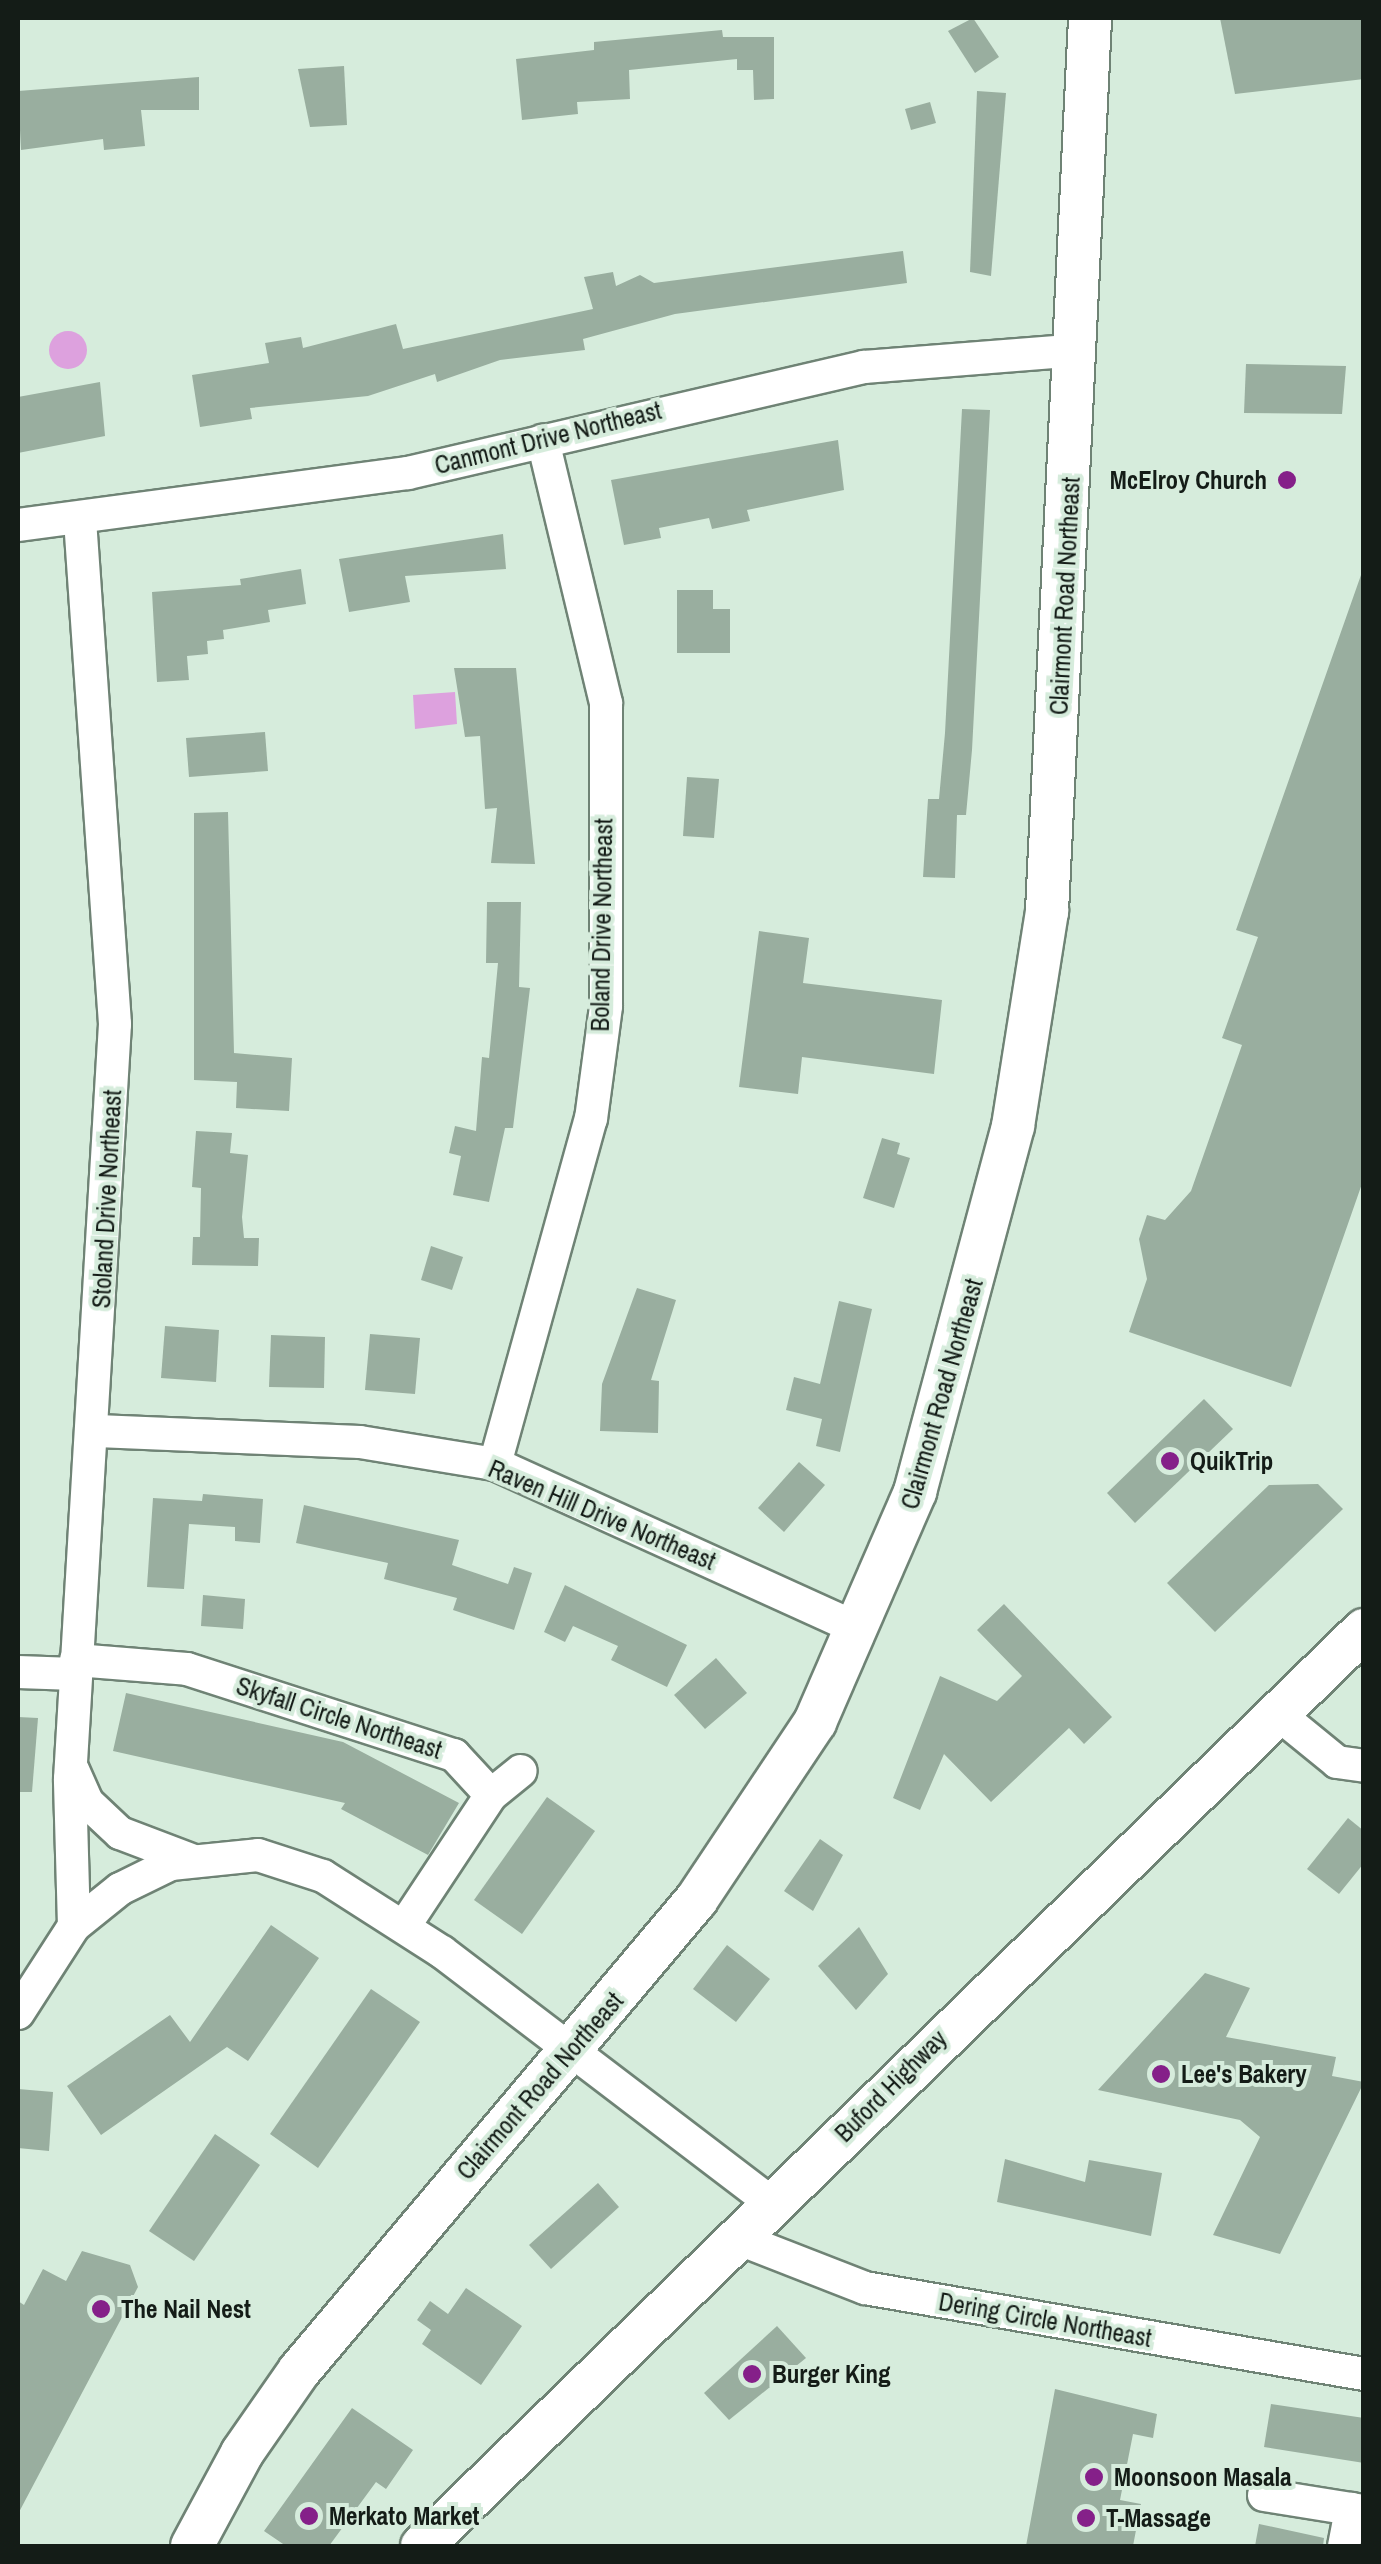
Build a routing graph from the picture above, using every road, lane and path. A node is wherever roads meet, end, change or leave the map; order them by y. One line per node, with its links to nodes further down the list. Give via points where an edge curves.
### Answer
1 (1090, 18): 2 (main road, Clairmont Road Northeast)
2 (1078, 350): 3 (street, Canmont Drive Northeast, via 846,370); 8 (main road, Clairmont Road Northeast, via 1047,911 1033,1018 939,1415 884,1576)
3 (543, 440): 4 (street, Canmont Drive Northeast, via 408,472); 7 (street, Boland Drive Northeast, via 606,703 606,1006 591,1120)
4 (80, 520): 5 (street, Canmont Drive Northeast); 6 (street, Stoland Drive Northeast, via 116,1024)
5 (18, 525)
6 (96, 1431): 7 (street, Raven Hill Drive Northeast, via 360,1442); 10 (street, Stoland Drive Northeast)
7 (495, 1464): 8 (street, Raven Hill Drive Northeast)
8 (856, 1628): 21 (main road, Clairmont Road Northeast, via 782,1775 698,1899)
9 (1364, 1630): 12 (main road, Buford Highway)
10 (76, 1667): 11 (street, Skyfall Circle Northeast); 13 (street, Stoland Drive Northeast); 16 (street, Skyfall Circle Northeast, via 187,1669 454,1755)
11 (18, 1672)
12 (1277, 1713): 14 (street, via 1337,1762); 22 (main road, Buford Highway)
13 (71, 1766): 17 (street, via 88,1804 120,1833); 18 (street, Stoland Drive Northeast)
14 (1364, 1766)
15 (521, 1771): 16 (street)
16 (491, 1795): 19 (street)
17 (193, 1860): 18 (street, via 120,1890); 19 (street, via 258,1855 323,1876)
18 (74, 1926): 20 (street)
19 (405, 1926): 21 (street)
20 (18, 2014)
21 (569, 2051): 22 (street); 27 (main road, Clairmont Road Northeast, via 300,2372 242,2453)
22 (769, 2200): 23 (main road, Buford Highway)
23 (734, 2237): 24 (street, Dering Circle Northeast, via 865,2288); 28 (main road, Buford Highway)
24 (1364, 2374)
25 (1264, 2496): 26 (street)
26 (1357, 2510): 29 (street)
27 (192, 2546)
28 (422, 2546)
29 (1344, 2546)

